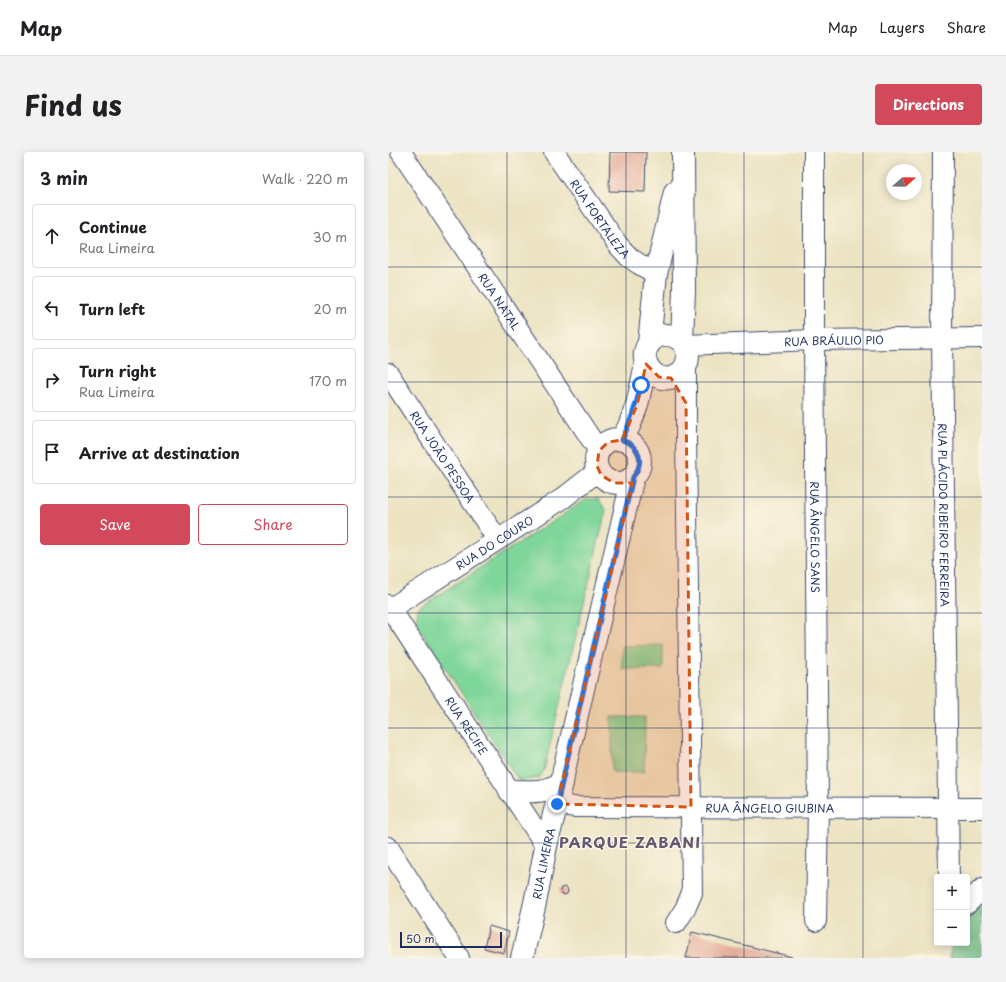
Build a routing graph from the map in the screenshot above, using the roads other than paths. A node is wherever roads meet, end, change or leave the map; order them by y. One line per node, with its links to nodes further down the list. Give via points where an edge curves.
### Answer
1 (401, 152): 14 (street, RUA NATAL)
2 (554, 152): 6 (street, RUA FORTALEZA, via 618,245 629,257)
3 (814, 152): 10 (street, RUA ÂNGELO SANS)
4 (943, 152): 8 (street, RUA PLÁCIDO RIBEIRO FERREIRA)
5 (683, 154): 6 (main road); 7 (main road)
6 (656, 274): 7 (main road, via 672,279); 11 (main road)
7 (684, 290): 11 (main road)
8 (942, 338): 9 (street, RUA BRÁULIO PIO); 10 (street, RUA BRÁULIO PIO); 22 (street, RUA PLÁCIDO RIBEIRO FERREIRA)
9 (982, 338)
10 (814, 340): 11 (street, RUA BRÁULIO PIO); 21 (street, RUA ÂNGELO SANS)
11 (668, 359): 13 (main road, via 636,404); 20 (street, via 686,403)
12 (388, 373): 15 (street, RUA JOÃO PESSOA)
13 (628, 443): 14 (main road, via 615,440 603,446); 14 (main road, via 639,458 637,472)
14 (611, 470): 15 (street, RUA DO COURO); 17 (main road, RUA LIMEIRA, via 625,511)
15 (497, 539): 16 (street, RUA DO COURO)
16 (389, 608): 18 (street, RUA RECIFE)
17 (562, 783): 18 (main road, via 544,791); 19 (main road, RUA LIMEIRA)
18 (510, 791): 24 (street, RUA RECIFE)
19 (557, 804): 20 (street, RUA ÂNGELO GIUBINA, via 574,807); 24 (main road, RUA LIMEIRA)
20 (691, 807): 21 (street, RUA ÂNGELO GIUBINA); 30 (street, via 692,893)
21 (818, 807): 22 (street, RUA ÂNGELO GIUBINA); 29 (street, RUA ÂNGELO SANS)
22 (949, 808): 23 (street, RUA ÂNGELO GIUBINA); 26 (street, RUA PLÁCIDO RIBEIRO FERREIRA)
23 (982, 808)
24 (546, 846): 32 (main road, RUA LIMEIRA)
25 (388, 847): 31 (street)
26 (949, 874)
27 (982, 889): 28 (street)
28 (970, 901)
29 (816, 921)
30 (676, 923)
31 (459, 958)
32 (522, 958)

